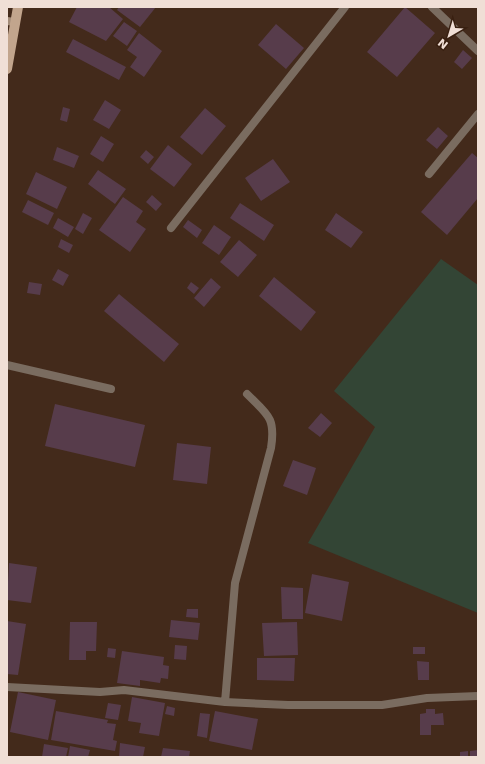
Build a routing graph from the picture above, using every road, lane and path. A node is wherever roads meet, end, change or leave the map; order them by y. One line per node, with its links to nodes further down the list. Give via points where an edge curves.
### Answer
1 (18, 7): 4 (main road)
2 (345, 7): 9 (street)
3 (432, 7): 5 (street)
4 (11, 21): 6 (main road)
5 (478, 51)
6 (7, 69)
7 (478, 114): 8 (street)
8 (430, 174)
9 (171, 228)
10 (7, 365): 11 (street)
11 (111, 388)
12 (247, 394): 15 (street, via 269,416 274,430 235,583)
13 (7, 687): 15 (street, via 100,692 124,690)
14 (478, 696): 15 (street, via 427,698 382,706)
15 (225, 702)

